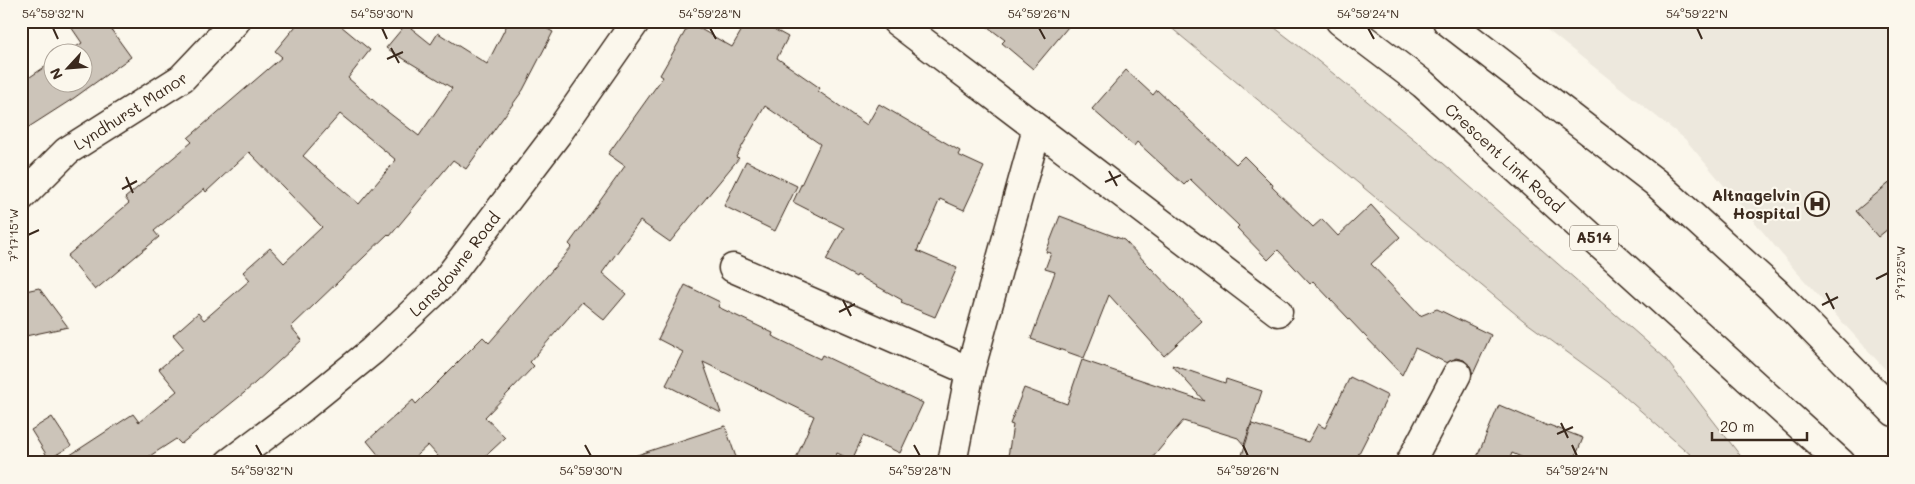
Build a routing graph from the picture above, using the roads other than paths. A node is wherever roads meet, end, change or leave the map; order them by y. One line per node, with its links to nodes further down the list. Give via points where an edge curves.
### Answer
1 (236, 21): 7 (main road, Lyndhurst Manor, via 182,78 67,151)
2 (636, 21): 13 (main road, Lansdowne Road, via 558,133 444,283 372,351)
3 (896, 21): 6 (main road)
4 (1340, 21): 16 (main road, Crescent Link Road / A514, via 1423,84)
5 (1447, 21): 12 (main road, via 1655,182 1777,293)
6 (1037, 130): 9 (main road); 10 (main road)
7 (21, 197)
8 (733, 268): 10 (main road)
9 (1278, 312)
10 (970, 371): 14 (main road)
11 (1457, 374): 15 (main road)
12 (1894, 412)
13 (230, 463)
14 (952, 463)
15 (1410, 463)
16 (1841, 463)

